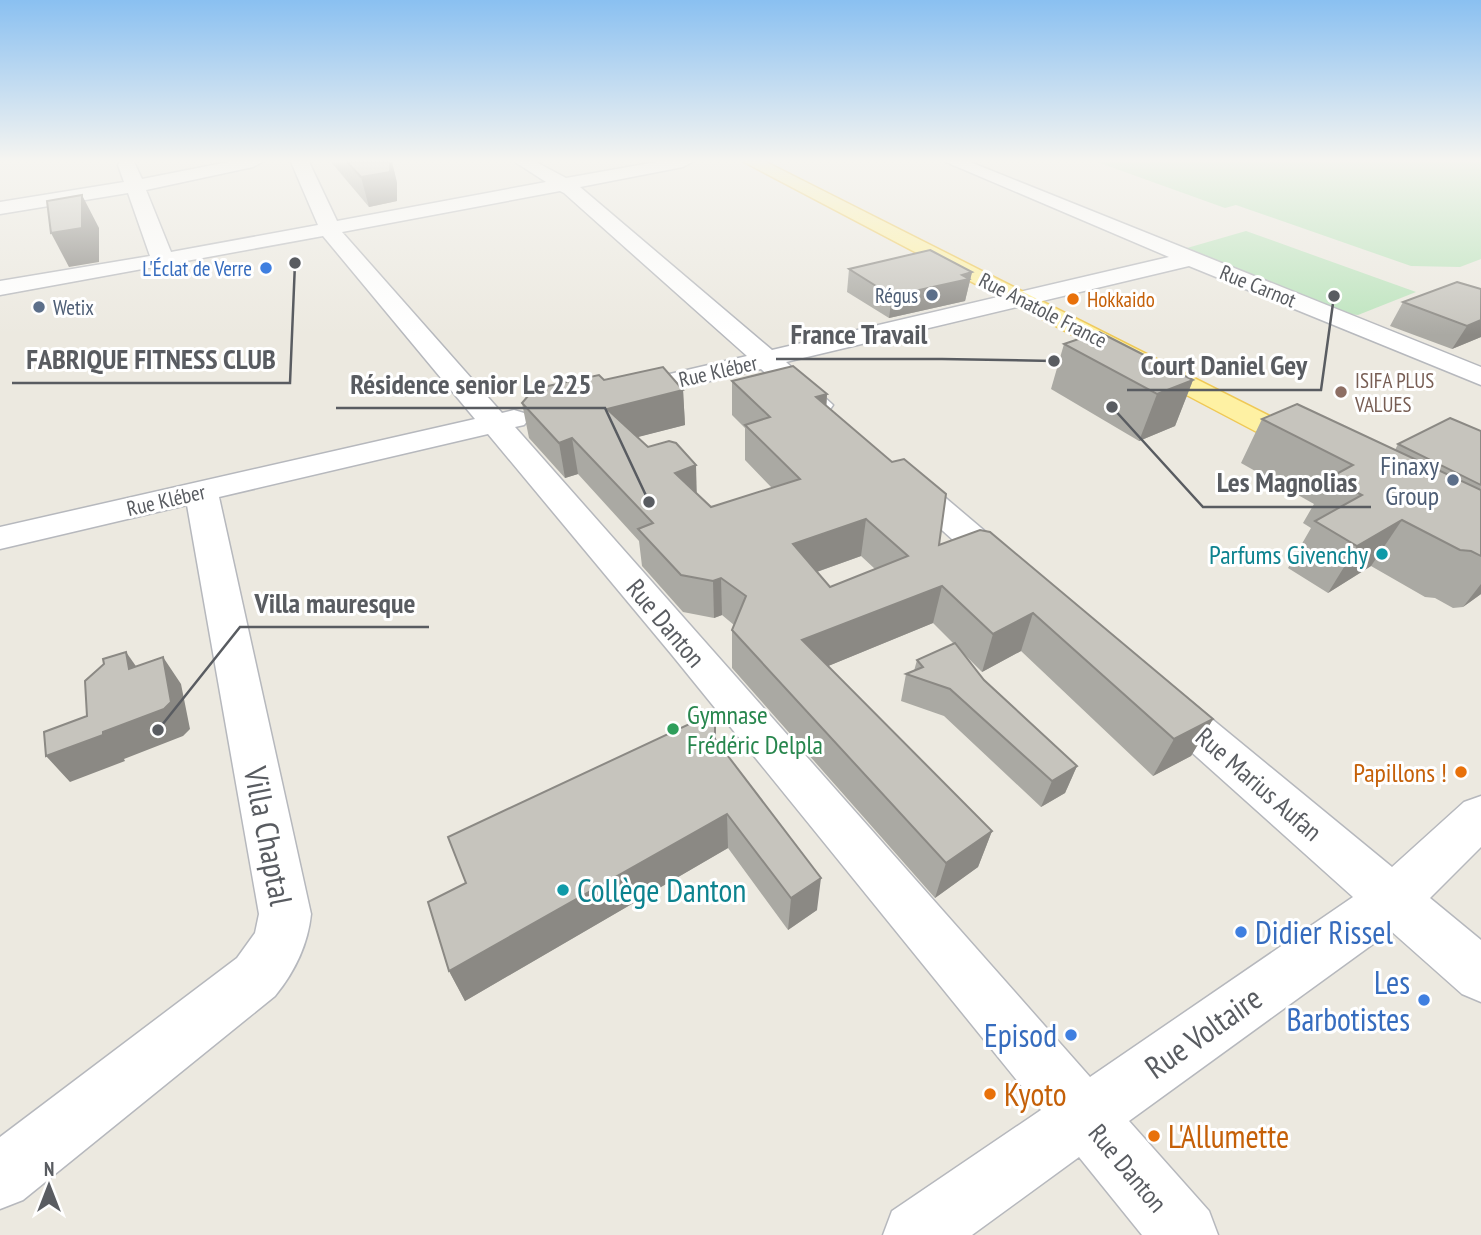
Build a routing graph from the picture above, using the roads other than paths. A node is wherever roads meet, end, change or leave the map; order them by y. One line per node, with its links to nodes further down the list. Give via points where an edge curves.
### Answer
1 (148, 220): 9 (street)
2 (325, 220): 7 (street, Rue Danton)
3 (379, 220): 7 (street)
4 (605, 220): 12 (street)
5 (866, 220): 11 (main road, Rue Anatole France)
6 (1095, 220): 8 (street, Rue Carnot)
7 (329, 229): 9 (street); 16 (street, Rue Danton)
8 (1191, 259): 11 (street, Rue Kléber); 13 (street, Rue Carnot)
9 (163, 260): 10 (street)
10 (0, 288)
11 (1021, 299): 12 (street, Rue Kléber); 19 (main road, Rue Anatole France)
12 (767, 359): 14 (street, Rue Kléber); 17 (street)
13 (1481, 377)
14 (594, 400)
15 (542, 412): 16 (street, Rue Kléber)
16 (494, 423): 20 (street, Rue Kléber); 27 (street, Rue Danton)
17 (846, 428)
18 (876, 455): 22 (street)
19 (1333, 460)
20 (201, 492): 21 (street, Rue Kléber); 28 (street, Villa Chaptal, via 285,914 284,933 256,977)
21 (0, 538)
22 (1029, 587)
23 (1143, 685): 25 (street, Rue Marius Aufan)
24 (1481, 816): 25 (street, Rue Voltaire)
25 (1393, 899): 26 (street, Rue Marius Aufan); 27 (street, Rue Voltaire)
26 (1481, 975)
27 (1084, 1116): 29 (street, Rue Voltaire); 30 (street, Rue Danton)
28 (0, 1177)
29 (916, 1235)
30 (1185, 1235)

